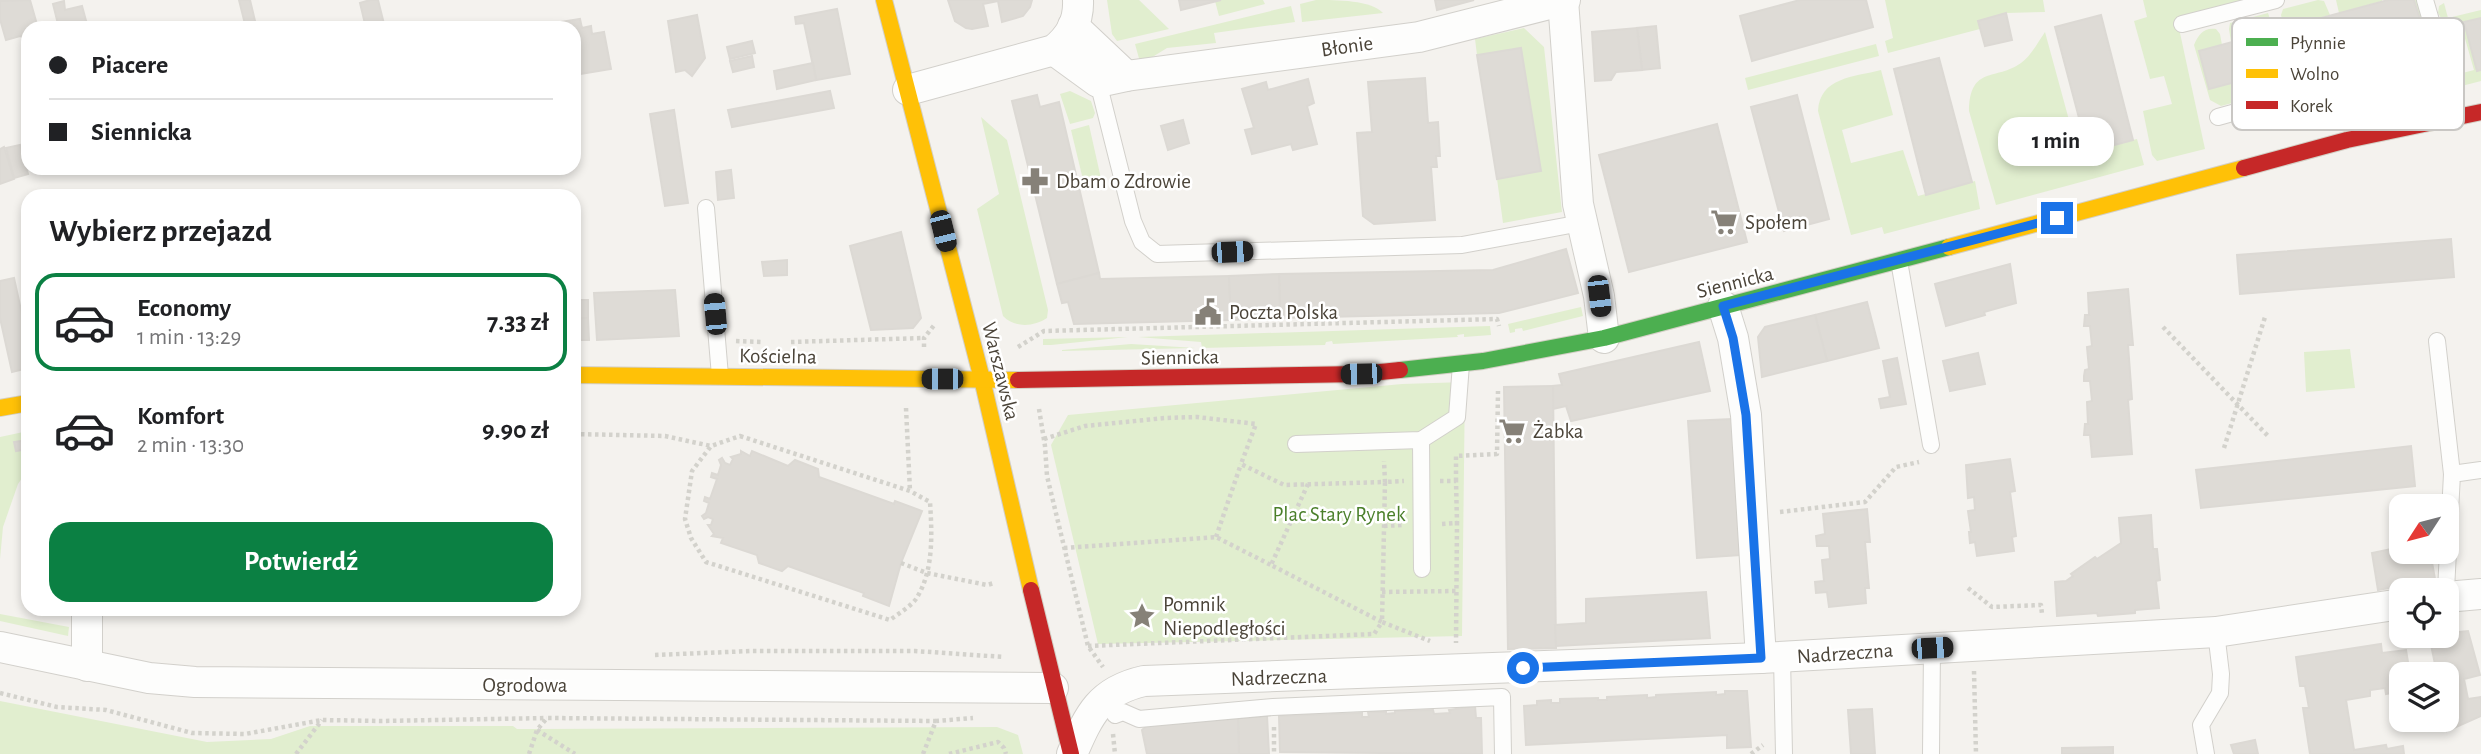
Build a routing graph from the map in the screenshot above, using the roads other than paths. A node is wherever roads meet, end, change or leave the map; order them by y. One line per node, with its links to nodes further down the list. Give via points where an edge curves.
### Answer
1 (884, 0): 10 (main road, Warszawska)
2 (1564, 0): 9 (street, Błonie, via 1419,37); 17 (street)
3 (2276, 0): 7 (lane)
4 (2424, 0): 6 (lane)
5 (1076, 13): 8 (street, via 1068,39); 9 (street)
6 (2430, 18)
7 (2182, 24)
8 (1054, 50): 9 (street); 10 (street)
9 (1112, 79): 17 (lane, via 1133,220 1142,242 1157,254 1462,245)
10 (908, 90): 25 (main road, Warszawska)
11 (2481, 112): 14 (main road, Siennicka)
12 (2232, 113): 13 (lane)
13 (2218, 117)
14 (2464, 117)
15 (2400, 130): 18 (main road, Siennicka, via 2347,140)
16 (706, 208): 24 (lane)
17 (1581, 223): 20 (street)
18 (1899, 261): 19 (main road, Siennicka); 30 (lane)
19 (1723, 306): 20 (main road, Siennicka); 42 (street, via 1746,415)
20 (1604, 338): 22 (main road, Siennicka)
21 (2437, 341): 32 (lane)
22 (1461, 364): 25 (main road, Siennicka, via 1361,374); 28 (lane, via 1457,417)
23 (581, 375): 24 (main road, Kościelna)
24 (720, 376): 25 (main road, Kościelna)
25 (982, 379): 44 (main road, Warszawska)
26 (21, 404): 27 (main road)
27 (0, 408)
28 (1420, 440): 29 (lane); 33 (lane)
29 (1296, 444)
30 (1931, 445)
31 (2481, 470): 32 (lane)
32 (2452, 474): 34 (lane)
33 (1422, 569)
34 (2448, 578)
35 (2459, 594): 36 (street)
36 (2481, 594)
37 (2389, 606): 39 (street, Nadrzeczna)
38 (87, 616): 43 (street)
39 (2216, 632): 41 (street, Nadrzeczna); 50 (lane, via 2220,693 2201,725)
40 (0, 647): 43 (street, Ogrodowa)
41 (1932, 648): 42 (street, Nadrzeczna); 49 (lane)
42 (1771, 657): 46 (street, Nadrzeczna, via 1144,681 1116,691 1094,709); 48 (lane)
43 (87, 666): 44 (street, Ogrodowa, via 195,682)
44 (1053, 688): 46 (main road, Warszawska)
45 (1115, 715): 47 (lane, via 1123,712 1139,719 1273,707 1502,696)
46 (1072, 754)
47 (1503, 754)
48 (1784, 754)
49 (1931, 754)
50 (2206, 754)

